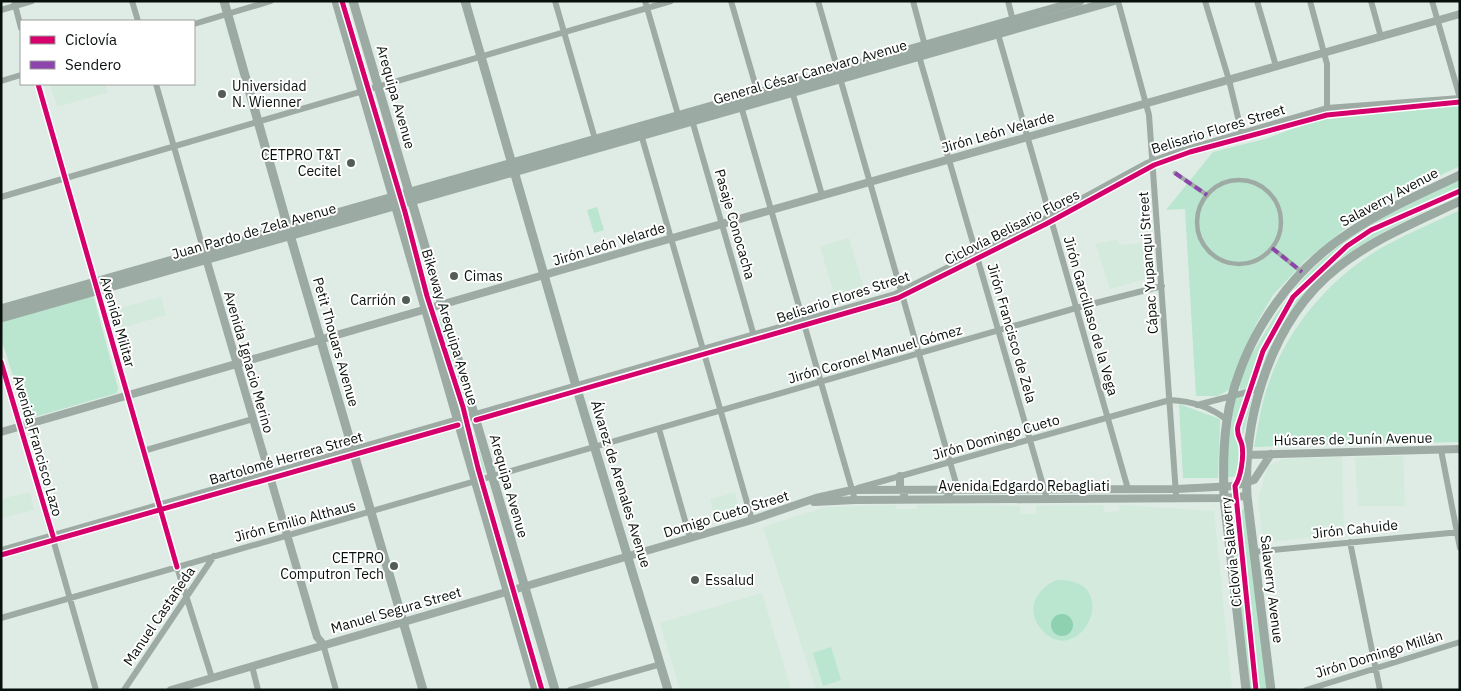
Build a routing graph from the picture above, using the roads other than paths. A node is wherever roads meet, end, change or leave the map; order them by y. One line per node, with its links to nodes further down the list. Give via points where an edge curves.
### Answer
1 (32, 1): 23 (street)
2 (132, 1): 28 (street)
3 (224, 1): 26 (main road, Petit Thouars Avenue)
4 (272, 1): 26 (street)
5 (336, 1): 48 (main road)
6 (354, 1): 47 (main road, Arequipa Avenue)
7 (465, 1): 38 (main road, Álvarez de Arenales Avenue)
8 (555, 1): 33 (street)
9 (671, 1): 24 (street)
10 (731, 1): 50 (street)
11 (818, 1): 41 (street)
12 (912, 1): 36 (street)
13 (1008, 1): 30 (street)
14 (1080, 1): 30 (main road, General César Canevaro Avenue)
15 (1113, 1): 22 (main road, General César Canevaro Avenue)
16 (1118, 1): 52 (street, Cápac Yupanqui Street)
17 (1205, 1): 43 (street)
18 (1257, 1): 40 (street)
19 (1310, 1): 37 (street)
20 (1370, 1): 35 (street)
21 (1432, 1): 29 (street)
22 (1096, 3): 34 (main road, General César Canevaro Avenue)
23 (14, 4): 25 (street); 32 (street)
24 (646, 5): 33 (street); 55 (street)
25 (1, 10)
26 (228, 14): 31 (street); 57 (main road, Petit Thouars Avenue)
27 (1460, 14): 29 (street, Jirón León Velarde)
28 (138, 20)
29 (1438, 20): 35 (street, Jirón León Velarde); 51 (street)
30 (1013, 21): 36 (main road, General César Canevaro Avenue)
31 (195, 24)
32 (20, 25)
33 (564, 32): 38 (street); 61 (street)
34 (998, 34): 39 (main road, General César Canevaro Avenue); 60 (street, Jirón Garcillaso de la Vega)
35 (1381, 37): 37 (street, Jirón León Velarde)
36 (925, 46): 39 (street); 41 (main road, General César Canevaro Avenue)
37 (1324, 53): 40 (street, Jirón León Velarde); 54 (street)
38 (481, 56): 47 (street); 65 (main road, Álvarez de Arenales Avenue)
39 (919, 56): 41 (main road, General César Canevaro Avenue); 63 (street, Jirón Francisco de Zela)
40 (1276, 66): 43 (street, Jirón León Velarde)
41 (839, 74): 49 (main road, General César Canevaro Avenue); 50 (main road, General César Canevaro Avenue); 69 (street)
42 (20, 75): 44 (street)
43 (1229, 80): 52 (street, Jirón León Velarde); 59 (street)
44 (1, 81)
45 (38, 85): 68 (street, Avenida Militar)
46 (156, 85): 62 (street, Avenida Ignacio Merino)
47 (378, 86): 48 (street); 72 (main road, Arequipa Avenue)
48 (362, 91): 57 (street); 74 (main road)
49 (792, 92): 53 (main road, General César Canevaro Avenue); 71 (street)
50 (758, 94): 55 (main road, General César Canevaro Avenue)
51 (1460, 98): 54 (street, Belisario Flores Street)
52 (1147, 103): 60 (street, Jirón León Velarde); 64 (street, Cápac Yupanqui Street)
53 (741, 106): 56 (main road, General César Canevaro Avenue); 76 (street)
54 (1327, 109): 59 (street, Belisario Flores Street)
55 (679, 119): 56 (main road, General César Canevaro Avenue); 58 (main road, General César Canevaro Avenue); 61 (main road, General César Canevaro Avenue)
56 (692, 120): 78 (street, Pasaje Conocacha)
57 (259, 121): 62 (street); 79 (main road, Petit Thouars Avenue)
58 (640, 134): 65 (main road, General César Canevaro Avenue); 80 (street)
59 (1242, 134): 64 (street, Belisario Flores Street)
60 (1027, 137): 63 (street, Jirón León Velarde); 77 (street, Jirón Garcillaso de la Vega)
61 (595, 139): 65 (main road, General César Canevaro Avenue)
62 (174, 146): 68 (street); 83 (street, Avenida Ignacio Merino)
63 (949, 159): 69 (street, Jirón León Velarde); 82 (street, Jirón Francisco de Zela)
64 (1153, 161): 77 (street, Belisario Flores Street); 87 (street, Cápac Yupanqui Street)
65 (513, 166): 72 (main road, Juan Pardo de Zela Avenue); 85 (main road, Álvarez de Arenales Avenue)
66 (1175, 173): 70 (street)
67 (1460, 175): 84 (main road, Salaverry Avenue, via 1370,219 1336,242)
68 (65, 177): 73 (street); 86 (street, Avenida Militar)
69 (870, 182): 71 (street, Jirón León Velarde); 88 (street)
70 (1207, 194): 81 (street, via 1232,180 1244,180 1265,188 1273,197 1281,218 1280,234); 81 (street, via 1200,205 1197,230 1209,251 1219,259 1243,264 1260,258)
71 (822, 195): 76 (street, Jirón León Velarde)
72 (410, 196): 74 (main road, Juan Pardo de Zela Avenue); 89 (main road, Arequipa Avenue)
73 (1, 197)
74 (393, 201): 79 (main road, Juan Pardo de Zela Avenue); 92 (main road)
75 (1460, 201): 105 (main road, Salaverry Avenue, via 1382,238 1329,274 1283,335)
76 (771, 210): 78 (street, Jirón León Velarde); 94 (street)
77 (1050, 217): 82 (street, Belisario Flores Street); 90 (street, Jirón Garcillaso de la Vega)
78 (722, 224): 80 (street, Jirón León Velarde); 96 (street, Pasaje Conocacha)
79 (289, 231): 83 (main road, Juan Pardo de Zela Avenue); 97 (main road, Petit Thouars Avenue)
80 (671, 238): 85 (street, Jirón León Velarde); 98 (street)
81 (1272, 248): 84 (street)
82 (976, 254): 88 (street, Belisario Flores Street); 95 (street, Jirón Francisco de Zela)
83 (206, 256): 86 (main road, Juan Pardo de Zela Avenue); 101 (street, Avenida Ignacio Merino)
84 (1302, 272): 106 (main road, Salaverry Avenue, via 1264,321 1246,356)
85 (544, 276): 89 (street, Jirón León Velarde); 104 (main road, Álvarez de Arenales Avenue)
86 (96, 286): 91 (main road, Juan Pardo de Zela Avenue); 93 (main road, Juan Pardo de Zela Avenue); 107 (street, Avenida Militar)
87 (1162, 286): 90 (street, Jirón Coronel Manuel Gómez); 108 (street, Cápac Yupanqui Street)
88 (902, 292): 94 (street, Belisario Flores Street); 99 (street)
89 (442, 306): 92 (street, Jirón León Velarde); 111 (main road, Arequipa Avenue)
90 (1076, 308): 95 (street, Jirón Coronel Manuel Gómez); 112 (street, Jirón Garcillaso de la Vega)
91 (1, 309)
92 (425, 310): 97 (street, Jirón León Velarde); 114 (main road)
93 (1, 318)
94 (804, 322): 96 (street, Belisario Flores Street); 103 (street)
95 (998, 331): 99 (street, Jirón Coronel Manuel Gómez); 119 (street, Jirón Francisco de Zela)
96 (754, 336): 98 (street, Belisario Flores Street)
97 (321, 340): 101 (street, Jirón León Velarde); 122 (main road, Petit Thouars Avenue)
98 (703, 350): 104 (street, Belisario Flores Street); 110 (street)
99 (919, 354): 103 (street, Jirón Coronel Manuel Gómez); 127 (street)
100 (1, 362): 102 (street, Avenida Francisco Lazo)
101 (237, 365): 107 (street, Jirón León Velarde); 113 (street, Avenida Ignacio Merino)
102 (3, 371): 116 (street, Avenida Francisco Lazo)
103 (821, 383): 110 (street, Jirón Coronel Manuel Gómez); 136 (street)
104 (576, 386): 111 (street, Bartolomé Herrera Street); 120 (main road, Álvarez de Arenales Avenue)
105 (1259, 389): 106 (street, Jirón Domingo Cueto); 126 (main road, Salaverry Avenue)
106 (1232, 395): 109 (street, Jirón Domingo Cueto); 115 (main road, Salaverry Avenue)
107 (128, 396): 116 (street, Jirón León Velarde); 124 (street, Avenida Militar)
108 (1170, 400): 109 (street, Jirón Domingo Cueto); 112 (street, Jirón Domingo Cueto); 139 (street, Cápac Yupanqui Street)
109 (1197, 405): 115 (street, Jirón Domingo Cueto)
110 (721, 412): 117 (street, Jirón Coronel Manuel Gómez); 149 (street)
111 (474, 416): 114 (street, Bartolomé Herrera Street); 130 (main road, Arequipa Avenue)
112 (1108, 418): 119 (street, Jirón Domingo Cueto); 135 (street, Jirón Garcillaso de la Vega)
113 (253, 419): 124 (street); 128 (street, Avenida Ignacio Merino)
114 (457, 420): 122 (street, Bartolomé Herrera Street); 131 (main road)
115 (1227, 420): 133 (main road, Salaverry Avenue)
116 (21, 427): 118 (street, Jirón León Velarde); 151 (street, Avenida Francisco Lazo)
117 (659, 430): 120 (street, Jirón Coronel Manuel Gómez); 153 (street)
118 (1, 432)
119 (1030, 440): 127 (street, Jirón Domingo Cueto); 138 (street, Jirón Francisco de Zela)
120 (595, 448): 130 (street, Jirón Emilio Althaus); 159 (main road, Álvarez de Arenales Avenue)
121 (1460, 449): 123 (street, Húsares de Junín Avenue)
122 (353, 450): 128 (street, Bartolomé Herrera Street); 148 (main road, Petit Thouars Avenue)
123 (1441, 450): 125 (street, Húsares de Junín Avenue); 150 (street)
124 (144, 451): 147 (street, Avenida Militar)
125 (1271, 454): 126 (street, Húsares de Junín Avenue); 132 (street, via 1257,476)
126 (1247, 455): 132 (main road, Salaverry Avenue)
127 (950, 462): 129 (street, Jirón Domingo Cueto); 134 (street)
128 (269, 475): 147 (street, Bartolomé Herrera Street); 152 (street, Avenida Ignacio Merino)
129 (900, 476): 136 (street, Jirón Domingo Cueto); 137 (street)
130 (493, 478): 131 (street, Jirón Emilio Althaus); 161 (main road, Arequipa Avenue)
131 (475, 483): 148 (street, Jirón Emilio Althaus); 162 (main road)
132 (1246, 484): 133 (street, Avenida Edgardo Rebagliati); 140 (main road, Salaverry Avenue)
133 (1224, 487): 139 (street, Avenida Edgardo Rebagliati); 141 (main road, Salaverry Avenue)
134 (956, 489): 137 (street, Avenida Edgardo Rebagliati); 138 (street, Avenida Edgardo Rebagliati); 142 (street)
135 (1128, 489): 138 (street, Avenida Edgardo Rebagliati); 139 (street, Avenida Edgardo Rebagliati)
136 (852, 490): 137 (street, Avenida Edgardo Rebagliati); 144 (street); 146 (street, Jirón Domingo Cueto)
137 (902, 490): 145 (street)
138 (1044, 490): 143 (street, Jirón Francisco de Zela)
139 (1176, 493): 141 (street, Avenida Edgardo Rebagliati); 143 (street, Avenida Edgardo Rebagliati)
140 (1247, 496): 141 (street, Avenida Edgardo Rebagliati); 157 (main road, Salaverry Avenue)
141 (1224, 498): 183 (main road, Salaverry Avenue)
142 (944, 499): 143 (street, Avenida Edgardo Rebagliati); 145 (street, Avenida Edgardo Rebagliati)
143 (1047, 499)
144 (855, 500): 145 (street, Avenida Edgardo Rebagliati); 146 (street, Avenida Edgardo Rebagliati)
145 (907, 500)
146 (802, 504): 149 (street, Domigo Cueto Street)
147 (159, 506): 151 (street, Bartolomé Herrera Street); 160 (street, Avenida Militar)
148 (371, 513): 152 (street, Jirón Emilio Althaus); 166 (main road, Petit Thouars Avenue)
149 (752, 520): 153 (street, Domigo Cueto Street)
150 (1458, 532): 154 (street, Jirón Cahuide); 155 (street)
151 (53, 536): 156 (street, Bartolomé Herrera Street); 164 (street, Avenida Francisco Lazo)
152 (288, 536): 158 (street, Jirón Emilio Althaus); 168 (street, Avenida Ignacio Merino, via 316,637)
153 (690, 538): 159 (street, Domigo Cueto Street)
154 (1350, 542): 157 (street, Jirón Cahuide); 171 (street)
155 (1460, 548)
156 (1, 551)
157 (1253, 552): 184 (main road, Salaverry Avenue)
158 (214, 556): 160 (street, Jirón Emilio Althaus); 163 (street, Manuel Castañeda)
159 (629, 556): 161 (street, Manuel Segura Street); 169 (main road, Álvarez de Arenales Avenue)
160 (177, 567): 163 (street, Avenida Militar); 164 (street, Jirón Emilio Althaus)
161 (524, 586): 162 (street, Manuel Segura Street); 180 (main road, Arequipa Avenue)
162 (507, 591): 166 (street, Manuel Segura Street); 179 (main road)
163 (188, 596): 172 (street, Avenida Militar); 174 (street, Manuel Castañeda)
164 (70, 598): 165 (street, Jirón Emilio Althaus); 173 (street, Avenida Francisco Lazo)
165 (1, 618)
166 (403, 622): 168 (street, Manuel Segura Street); 178 (main road, Petit Thouars Avenue)
167 (1460, 642): 171 (street, Jirón Domingo Millán)
168 (323, 644): 170 (street, Manuel Segura Street); 177 (street)
169 (661, 664): 181 (street); 182 (main road, Álvarez de Arenales Avenue)
170 (252, 666): 172 (street, Manuel Segura Street); 176 (street)
171 (1376, 668): 185 (street, Jirón Domingo Millán); 186 (street)
172 (212, 678): 175 (street, Manuel Segura Street)
173 (96, 690)
174 (124, 690)
175 (172, 690)
176 (258, 690)
177 (336, 690)
178 (423, 690)
179 (536, 690)
180 (554, 690)
181 (570, 690)
182 (668, 690)
183 (1246, 690)
184 (1271, 690)
185 (1306, 690)
186 (1380, 690)

